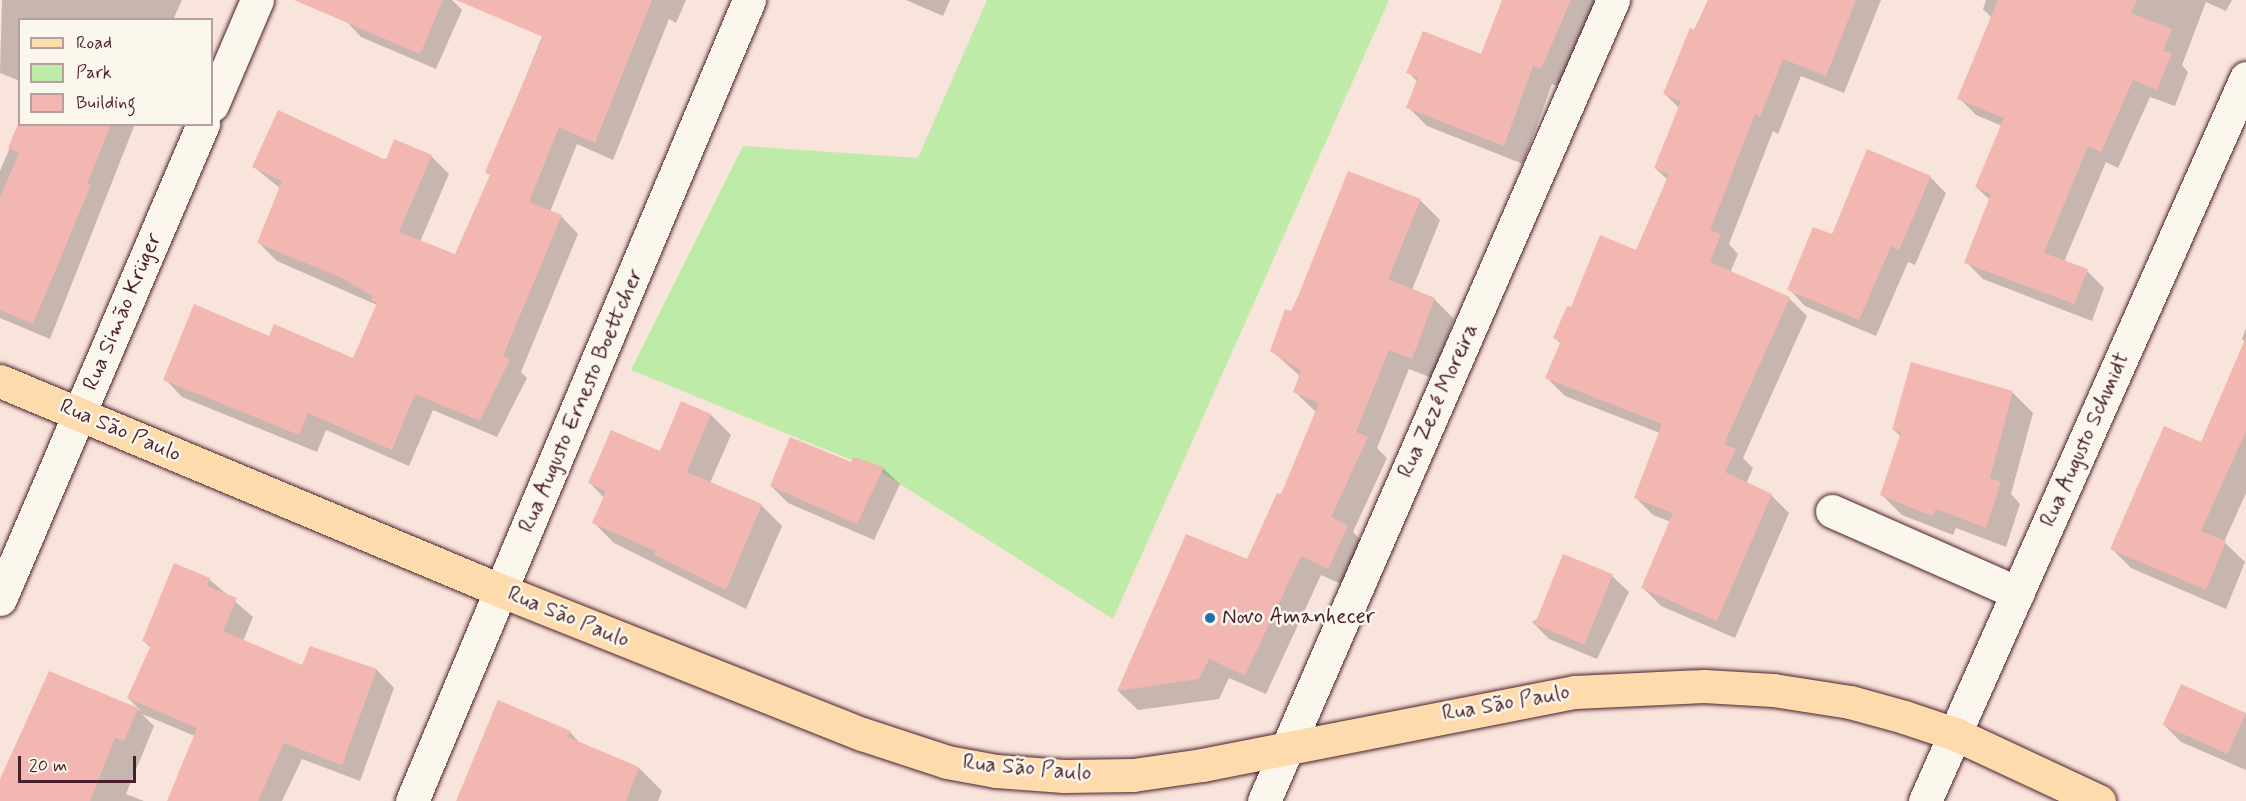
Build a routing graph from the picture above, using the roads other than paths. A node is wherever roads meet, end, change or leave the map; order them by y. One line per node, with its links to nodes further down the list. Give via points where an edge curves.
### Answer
1 (256, 0): 5 (street)
2 (749, 0): 10 (street, Rua Augusto Ernesto Boettcher)
3 (1613, 0): 14 (street, Rua Zezé Moreira)
4 (2246, 78): 11 (street, Rua Augusto Schmidt)
5 (213, 103)
6 (202, 126): 8 (street, Rua Simão Krüger)
7 (0, 381): 8 (main road, Rua São Paulo)
8 (80, 414): 10 (main road, Rua São Paulo); 12 (street, Rua Simão Krüger)
9 (1832, 511): 11 (street)
10 (502, 591): 14 (main road, Rua São Paulo, via 798,710 947,762 1041,774 1133,775); 15 (street, Rua Augusto Ernesto Boettcher)
11 (2018, 593): 13 (street, Rua Augusto Schmidt)
12 (0, 599)
13 (1955, 734): 14 (main road, Rua São Paulo, via 1850,702 1773,690 1638,687 1517,701); 17 (street, Rua Augusto Schmidt); 18 (main road, Rua São Paulo)
14 (1287, 748): 16 (street, Rua Zezé Moreira)
15 (412, 801)
16 (1264, 801)
17 (1925, 801)
18 (2099, 801)

